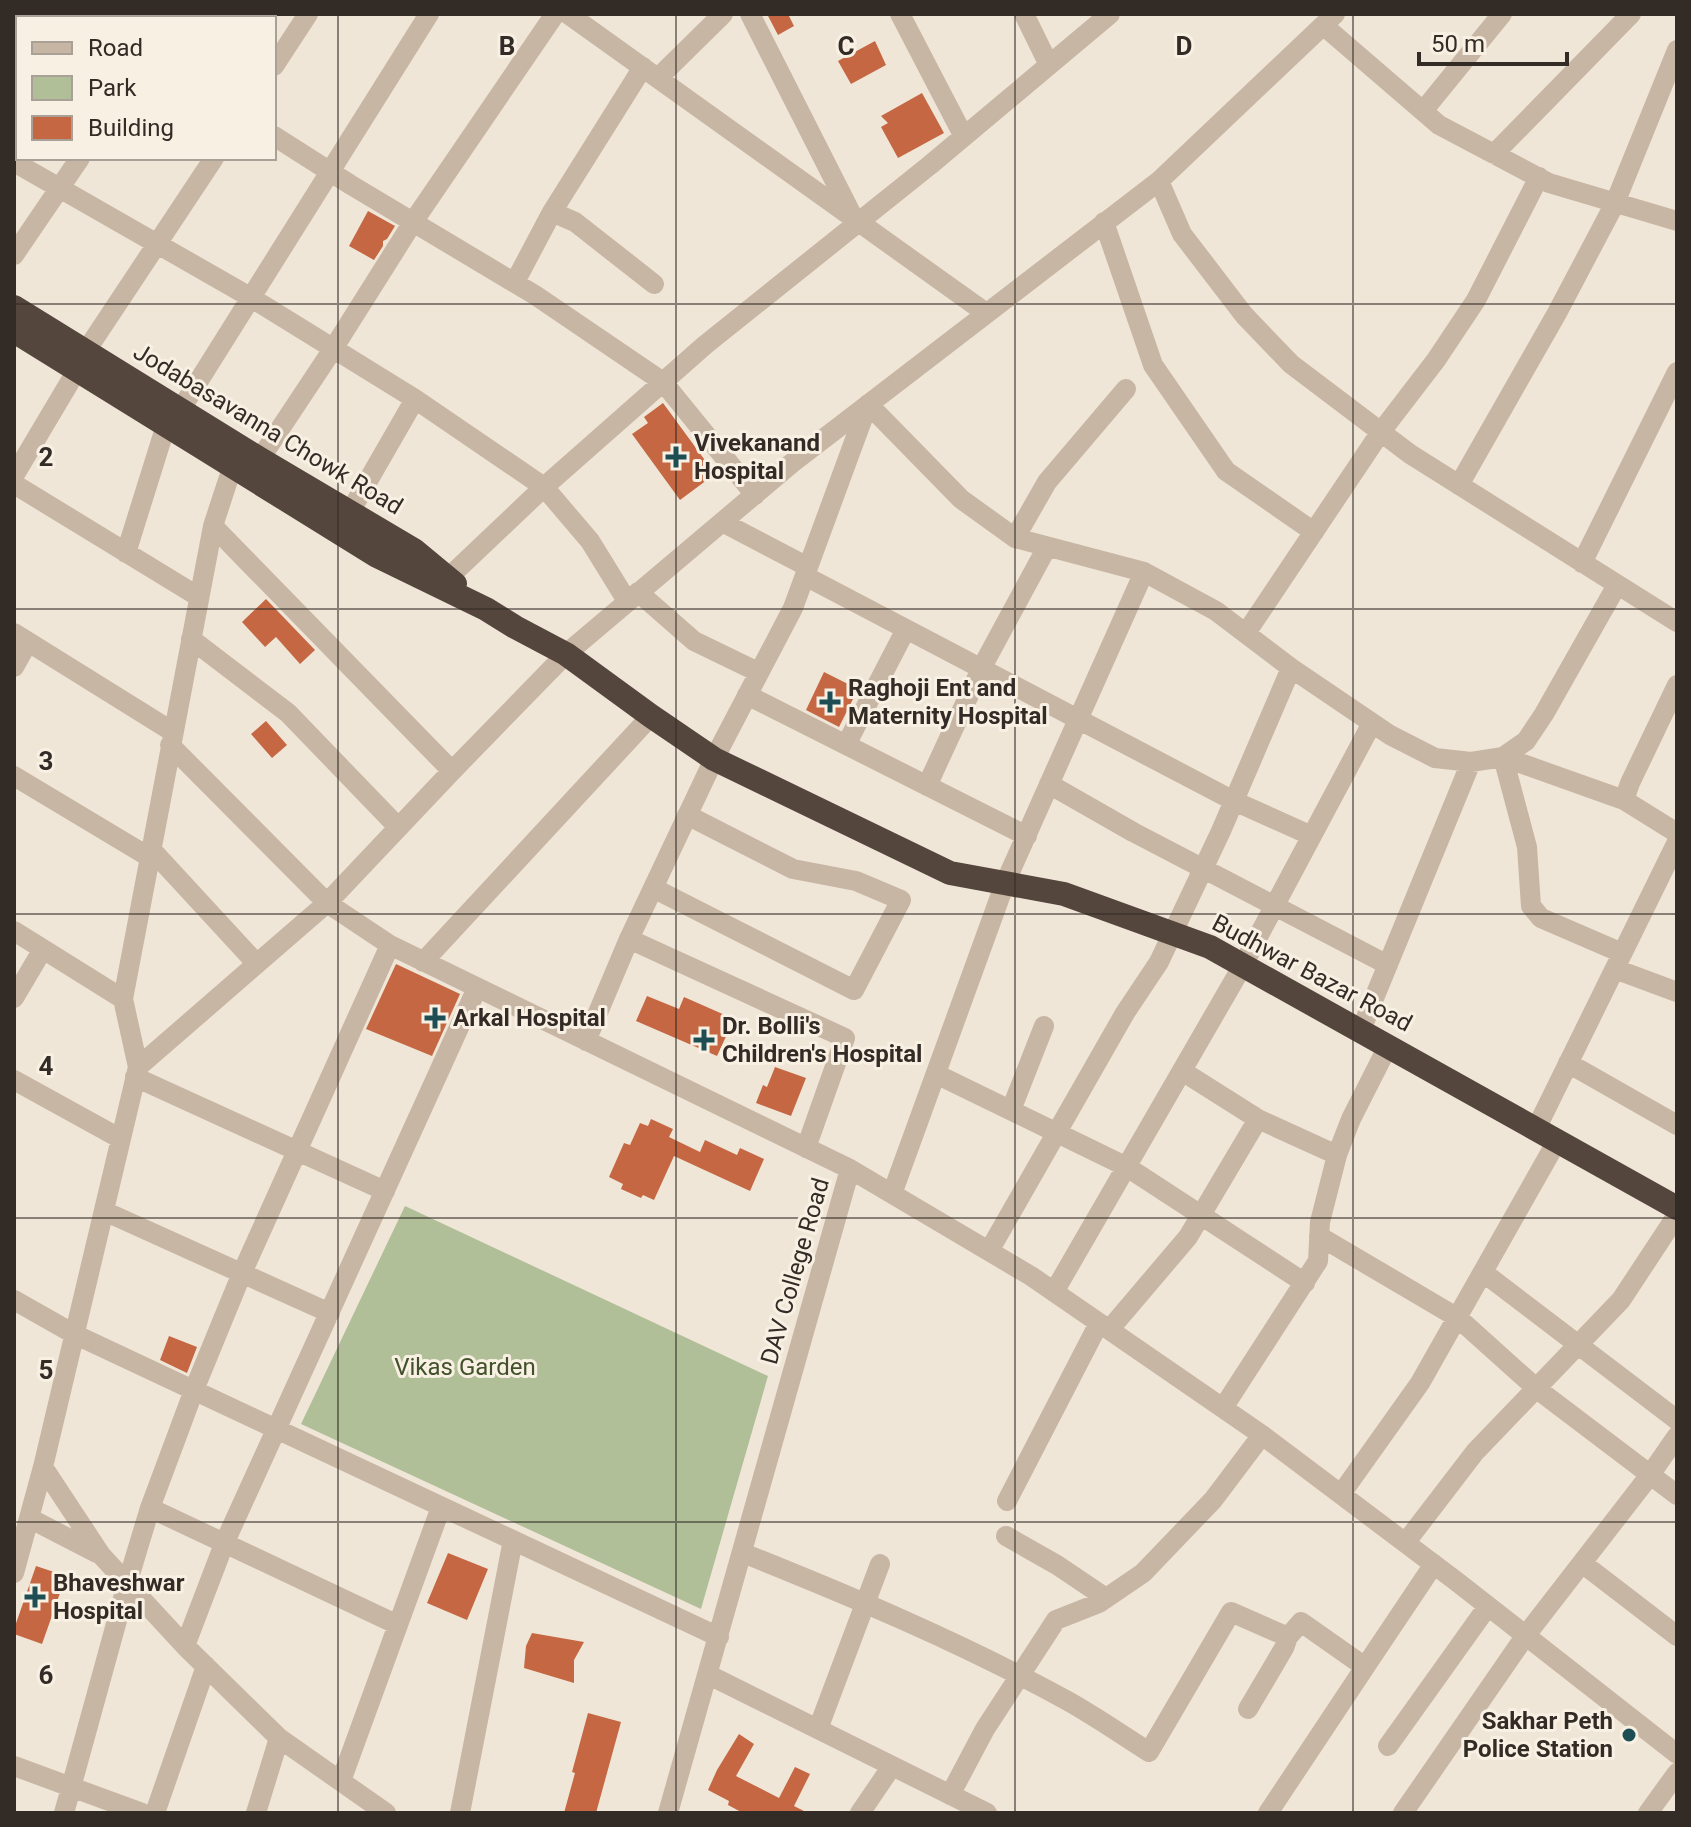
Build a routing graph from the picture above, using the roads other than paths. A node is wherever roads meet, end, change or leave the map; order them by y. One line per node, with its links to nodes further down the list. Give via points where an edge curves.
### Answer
1 (308, 14): 14 (street)
2 (429, 14): 24 (street)
3 (555, 14): 32 (street)
4 (568, 14): 16 (street)
5 (723, 14): 16 (street)
6 (750, 14): 30 (street)
7 (900, 14): 19 (street)
8 (1024, 14): 15 (street)
9 (1110, 14): 15 (street)
10 (1502, 14): 17 (street)
11 (1631, 14): 20 (street)
12 (1329, 20): 17 (street); 26 (street)
13 (1677, 50): 28 (street)
14 (276, 63)
15 (1049, 65): 19 (street)
16 (650, 72): 29 (street); 30 (street)
17 (1423, 111): 20 (street)
18 (276, 137): 24 (street)
19 (964, 137): 30 (street)
20 (1494, 154): 25 (street)
21 (76, 160): 27 (street)
22 (213, 160): 34 (street)
23 (14, 162): 27 (street)
24 (329, 171): 32 (street); 38 (street)
25 (1539, 177): 28 (street); 50 (street, via 1476,300)
26 (1159, 181): 33 (street); 50 (street, via 1182,234 1244,315 1291,364)
27 (59, 188): 34 (street); 35 (street)
28 (1615, 203): 31 (street); 55 (street)
29 (552, 212): 36 (street); 37 (street, via 575,222)
30 (857, 220): 40 (street); 45 (street)
31 (1677, 221)
32 (413, 222): 36 (street); 42 (street)
33 (1104, 222): 40 (street); 61 (street, via 1153,365 1226,471)
34 (158, 245): 38 (street); 43 (street)
35 (14, 255)
36 (515, 282): 45 (street)
37 (654, 284)
38 (250, 297): 42 (street); 49 (street)
39 (14, 307): 43 (highway, Jodabasavanna Chowk Road)
40 (986, 313): 48 (street)
41 (14, 331): 43 (highway, Jodabasavanna Chowk Road)
42 (333, 349): 47 (street); 51 (street)
43 (82, 361): 49 (highway, Jodabasavanna Chowk Road); 53 (street)
44 (1677, 372): 65 (street)
45 (663, 382): 56 (street); 57 (street)
46 (1126, 389): 62 (street, via 1047,482)
47 (415, 399): 56 (street); 58 (street)
48 (868, 404): 57 (street); 62 (street, via 961,499); 66 (street)
49 (173, 417): 51 (highway, Jodabasavanna Chowk Road); 52 (highway, Jodabasavanna Chowk Road); 64 (street)
50 (1380, 433): 55 (street); 61 (street)
51 (260, 459): 58 (highway, Jodabasavanna Chowk Road)
52 (232, 468): 60 (street); 72 (highway, Jodabasavanna Chowk Road, via 377,556)
53 (14, 476)
54 (14, 484): 64 (street)
55 (1459, 485): 65 (street)
56 (544, 487): 68 (street); 71 (street)
57 (755, 495): 59 (street)
58 (350, 512): 68 (highway, Jodabasavanna Chowk Road, via 414,550)
59 (722, 522): 66 (street); 71 (street)
60 (213, 526): 70 (street); 93 (street)
61 (1314, 532): 75 (street)
62 (1015, 538): 63 (street)
63 (1047, 547): 67 (street); 81 (street)
64 (126, 553): 70 (street)
65 (1582, 563): 69 (street)
66 (806, 571): 74 (street); 82 (street, via 793,608)
67 (1144, 572): 75 (street); 86 (street)
68 (448, 578): 72 (highway, Jodabasavanna Chowk Road)
69 (1617, 585): 73 (street); 90 (street, via 1544,714 1526,741)
70 (199, 597): 77 (street)
71 (632, 597): 78 (street); 82 (street, via 694,641)
72 (486, 609): 78 (highway, Jodabasavanna Chowk Road)
73 (1677, 622)
74 (906, 629): 81 (street); 89 (street)
75 (1246, 633): 80 (street)
76 (21, 638): 79 (street); 88 (street, DAV College Road)
77 (191, 639): 88 (street); 100 (street, via 288,713)
78 (566, 654): 85 (highway, Budhwar Bazar Road); 93 (street)
79 (14, 667)
80 (1291, 668): 87 (street); 98 (street)
81 (981, 669): 86 (street); 96 (street)
82 (758, 672): 84 (street)
83 (1677, 685): 97 (street)
84 (747, 695): 89 (street); 91 (street)
85 (651, 716): 91 (highway, Budhwar Bazar Road); 117 (street)
86 (1078, 720): 95 (street); 98 (street)
87 (1372, 723): 92 (street, via 1435,758); 103 (street)
88 (172, 739): 105 (street); 109 (street, DAV College Road)
89 (846, 745): 96 (street)
90 (1503, 757): 92 (street); 97 (street); 116 (street, via 1527,847 1531,906 1541,918)
91 (714, 759): 99 (street); 107 (highway, Budhwar Bazar Road, via 950,873)
92 (1471, 762): 120 (street)
93 (452, 771): 100 (street)
94 (14, 776): 105 (street)
95 (1049, 784): 102 (street); 106 (street)
96 (927, 786): 102 (street)
97 (1624, 800): 101 (street)
98 (1234, 801): 103 (street); 106 (street)
99 (687, 815): 108 (street); 108 (street, via 793,869 856,881 901,900 854,990)
100 (398, 827): 109 (street)
101 (1677, 833)
102 (1027, 836): 107 (street)
103 (1312, 836): 110 (street)
104 (1677, 842): 116 (street)
105 (150, 852): 118 (street); 124 (street)
106 (1203, 868): 110 (street); 112 (street)
107 (1005, 883): 112 (highway, Budhwar Bazar Road, via 1064,894); 132 (street)
108 (653, 888): 113 (street)
109 (327, 903): 114 (street, DAV College Road); 118 (street)
110 (1275, 906): 119 (street); 120 (street)
111 (14, 931): 115 (street)
112 (1172, 932): 119 (highway, Budhwar Bazar Road); 138 (street)
113 (629, 939): 127 (street); 141 (street, via 845,1038)
114 (390, 945): 117 (street, DAV College Road); 142 (street)
115 (43, 949): 123 (street); 124 (street)
116 (1618, 961): 122 (street); 129 (street)
117 (423, 962): 121 (street, DAV College Road)
118 (257, 964): 131 (street)
119 (1243, 965): 126 (highway, Budhwar Bazar Road); 130 (street)
120 (1388, 965): 126 (street)
121 (477, 988): 127 (street, DAV College Road); 146 (street)
122 (1677, 992)
123 (14, 998)
124 (123, 999): 131 (street)
125 (1044, 1026): 134 (street)
126 (1361, 1030): 128 (highway, Budhwar Bazar Road)
127 (586, 1041): 141 (street, DAV College Road)
128 (1388, 1046): 137 (highway, Budhwar Bazar Road); 143 (street)
129 (1568, 1063): 136 (street); 137 (street)
130 (1182, 1071): 135 (street); 144 (street)
131 (136, 1072): 139 (street); 142 (street)
132 (936, 1074): 134 (street); 147 (street)
133 (14, 1080): 139 (street)
134 (1011, 1110): 138 (street)
135 (1258, 1119): 143 (street); 150 (street)
136 (1677, 1125)
137 (1536, 1129): 140 (highway, Budhwar Bazar Road)
138 (1057, 1133): 144 (street); 153 (street)
139 (121, 1139): 149 (street)
140 (1557, 1141): 148 (highway, Budhwar Bazar Road); 155 (street)
141 (806, 1148): 145 (street, DAV College Road)
142 (297, 1151): 146 (street); 154 (street)
143 (1337, 1155): 152 (street)
144 (1127, 1167): 150 (street); 157 (street)
145 (850, 1169): 147 (street); 183 (street, DAV College Road)
146 (385, 1191): 159 (street)
147 (892, 1194): 153 (street)
148 (1677, 1208)
149 (104, 1211): 154 (street); 162 (street)
150 (1201, 1215): 156 (street); 161 (street, via 1188,1237)
151 (1677, 1215): 163 (street, via 1621,1300)
152 (1319, 1236): 156 (street, via 1318,1261); 160 (street)
153 (989, 1251): 157 (street)
154 (242, 1273): 159 (street); 165 (street)
155 (1484, 1273): 160 (street); 163 (street)
156 (1305, 1283): 166 (street)
157 (1054, 1292): 161 (street)
158 (14, 1300): 162 (street)
159 (330, 1313): 168 (street)
160 (1458, 1318): 164 (street); 173 (street, via 1420,1383)
161 (1104, 1326): 166 (street); 175 (street)
162 (74, 1334): 165 (street); 171 (street)
163 (1579, 1345): 164 (street); 167 (street)
164 (1537, 1389): 172 (street); 181 (street, via 1475,1452)
165 (194, 1390): 168 (street); 177 (street)
166 (1223, 1408): 169 (street)
167 (1677, 1420)
168 (277, 1429): 176 (street); 182 (street)
169 (1262, 1435): 173 (street); 190 (street, via 1193,1521 1143,1573)
170 (1677, 1436): 172 (street)
171 (43, 1467): 178 (street); 184 (street)
172 (1650, 1475): 174 (street); 185 (street)
173 (1341, 1494): 181 (street)
174 (1677, 1495)
175 (1007, 1501)
176 (441, 1507): 180 (street); 193 (street)
177 (150, 1508): 182 (street); 189 (street)
178 (29, 1518): 184 (street); 188 (street)
179 (1006, 1536): 190 (street)
180 (513, 1540): 196 (street); 220 (street)
181 (1406, 1542): 187 (street)
182 (224, 1544): 193 (street); 198 (street)
183 (743, 1553): 191 (street); 196 (street, DAV College Road)
184 (101, 1555): 189 (street)
185 (1582, 1563): 194 (street); 195 (street)
186 (880, 1564): 191 (street)
187 (1434, 1564): 192 (street); 200 (street)
188 (14, 1573)
189 (127, 1584): 198 (street); 212 (street)
190 (1106, 1598): 202 (street, via 1056,1620)
191 (866, 1602): 202 (street); 204 (street)
192 (1488, 1606): 194 (street); 206 (street)
193 (398, 1625): 211 (street)
194 (1526, 1635): 207 (street); 225 (street)
195 (1677, 1636)
196 (719, 1637): 201 (street, DAV College Road)
197 (1288, 1637): 200 (street, via 1301,1622); 202 (street, via 1231,1612 1149,1752); 203 (street)
198 (185, 1646): 199 (street)
199 (206, 1666): 205 (street); 217 (street)
200 (1365, 1667): 224 (street)
201 (709, 1675): 204 (street); 221 (street, DAV College Road)
202 (1020, 1675): 213 (street)
203 (1248, 1709)
204 (818, 1729): 209 (street)
205 (279, 1738): 211 (street); 218 (street)
206 (1388, 1746)
207 (1677, 1754)
208 (14, 1766): 212 (street)
209 (892, 1766): 213 (street); 222 (street)
210 (1677, 1773): 226 (street)
211 (341, 1781): 214 (street)
212 (71, 1787): 215 (street); 216 (street)
213 (950, 1795): 223 (street)
214 (361, 1805): 219 (street)
215 (64, 1813)
216 (142, 1813)
217 (155, 1813)
218 (256, 1813)
219 (386, 1813)
220 (460, 1813)
221 (668, 1813)
222 (860, 1813)
223 (987, 1813)
224 (1268, 1813)
225 (1403, 1813)
226 (1648, 1813)

